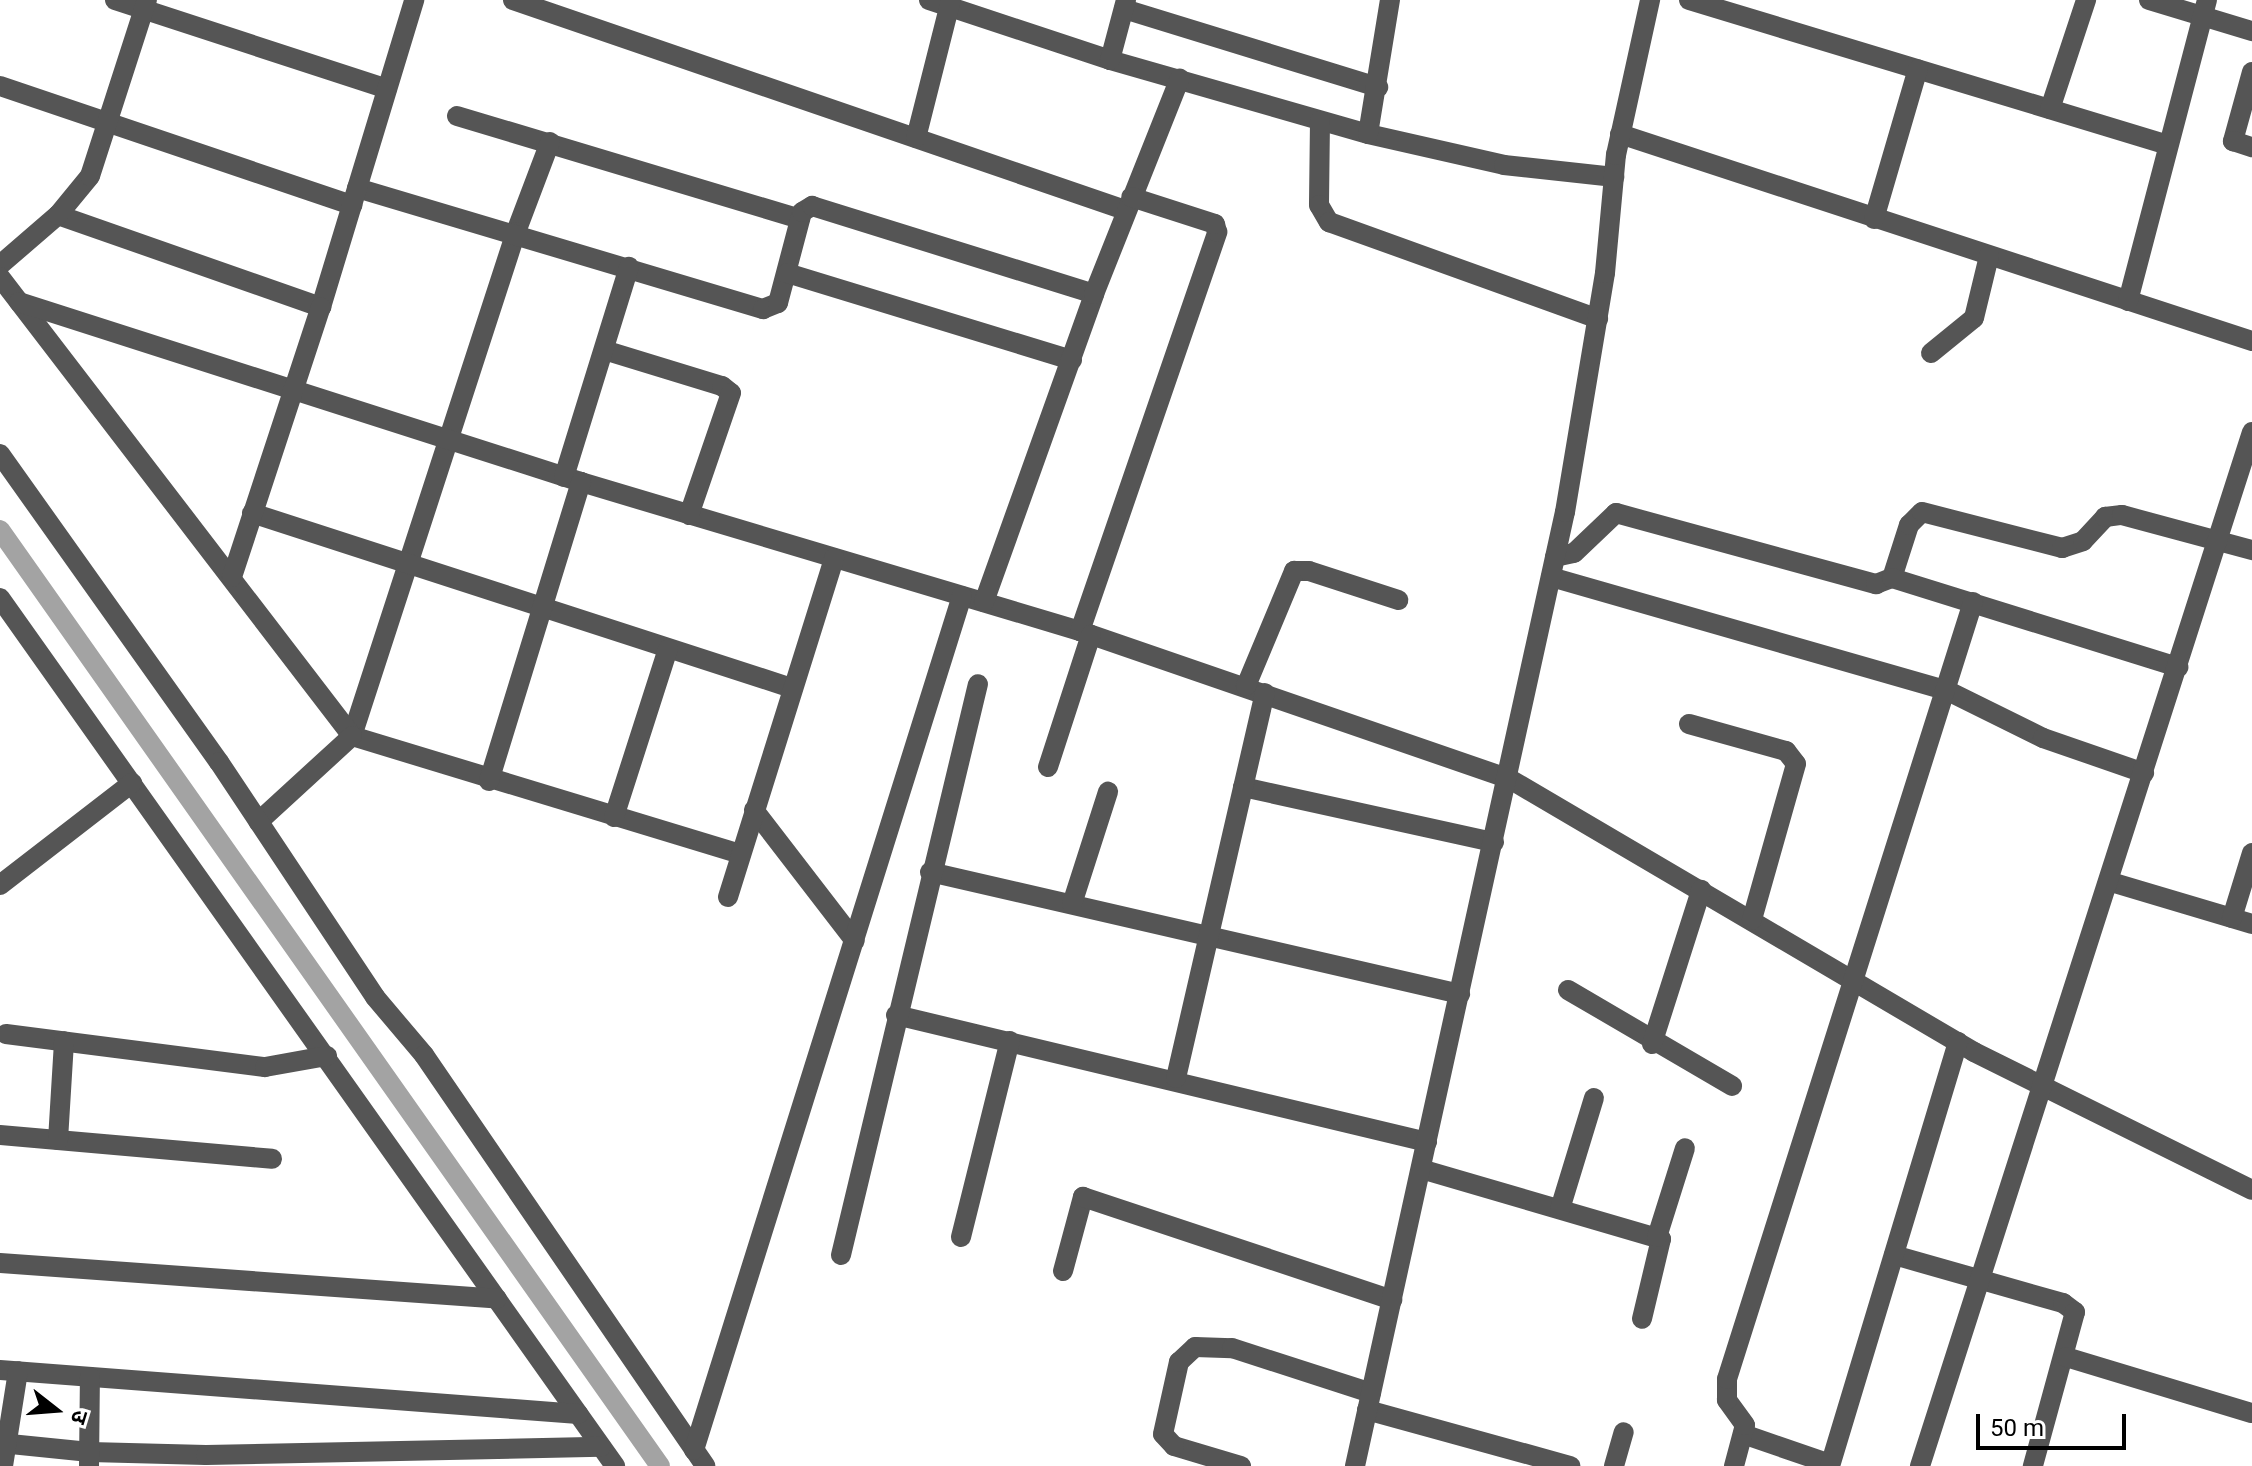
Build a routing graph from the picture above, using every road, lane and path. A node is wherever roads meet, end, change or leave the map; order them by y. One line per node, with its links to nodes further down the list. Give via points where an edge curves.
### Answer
1 (115, 0): 12 (street)
2 (414, 0): 21 (street)
3 (513, 0): 28 (street)
4 (929, 0): 10 (street)
5 (1390, 0): 20 (street)
6 (1650, 0): 27 (street)
7 (1689, 0): 16 (street)
8 (2086, 0): 22 (street)
9 (2149, 0): 13 (street)
10 (950, 3): 15 (street); 28 (street)
11 (1125, 4): 15 (street); 20 (street)
12 (146, 5): 21 (street); 24 (street)
13 (2205, 8): 14 (street); 30 (street)
14 (2252, 31)
15 (1110, 60): 18 (street)
16 (1918, 69): 22 (street); 37 (street)
17 (2252, 72): 31 (street, via 2233,141)
18 (1180, 78): 25 (street); 34 (street)
19 (0, 86): 24 (street)
20 (1378, 87): 26 (street)
21 (387, 89): 33 (street)
22 (2050, 109): 30 (street)
23 (457, 116): 29 (street)
24 (109, 120): 33 (street); 35 (street, via 90,176)
25 (1320, 121): 26 (street); 48 (street, via 1319,205 1329,222)
26 (1368, 134): 32 (street, via 1504,165)
27 (1620, 134): 32 (street); 37 (street)
28 (916, 138): 34 (street)
29 (550, 142): 36 (street); 38 (street)
30 (2168, 145): 45 (street)
31 (2252, 147)
32 (1614, 177): 48 (street)
33 (355, 196): 38 (street); 47 (street)
34 (1128, 203): 44 (street); 73 (street, via 1215,224 1217,232)
35 (58, 215): 40 (street); 47 (street)
36 (800, 219): 42 (street); 44 (street, via 812,206)
37 (1874, 219): 39 (street)
38 (516, 232): 41 (street); 55 (street)
39 (1989, 256): 45 (street); 51 (street, via 1974,318)
40 (0, 265)
41 (629, 267): 42 (street, via 768,309 778,303); 50 (street)
42 (787, 273): 52 (street)
43 (0, 277): 46 (street)
44 (1094, 294): 52 (street)
45 (2128, 301): 49 (street)
46 (19, 302): 53 (street); 65 (street)
47 (321, 307): 53 (street)
48 (1598, 319): 63 (street)
49 (2252, 341)
50 (604, 350): 57 (street); 59 (street, via 731,393)
51 (1931, 353)
52 (1072, 360): 70 (street)
53 (293, 390): 55 (street); 58 (street)
54 (2252, 432): 60 (street)
55 (451, 439): 57 (street); 64 (street)
56 (0, 454): 91 (street)
57 (573, 479): 59 (street); 72 (street)
58 (252, 513): 64 (street); 65 (street)
59 (689, 515): 62 (street)
60 (2218, 540): 61 (street); 66 (street, via 2115,514 2074,546 2049,547 1922,512 1909,525); 75 (street)
61 (2252, 550)
62 (834, 558): 67 (street); 77 (street)
63 (1553, 567): 66 (street, via 1616,513 1876,584); 79 (street); 84 (street)
64 (409, 568): 72 (street); 81 (street)
65 (232, 577): 81 (street)
66 (1892, 578): 71 (street)
67 (962, 596): 70 (street); 104 (street)
68 (0, 598): 86 (street)
69 (1398, 600): 78 (street, via 1309,571 1294,571)
70 (984, 602): 73 (street)
71 (1973, 602): 75 (street); 79 (street)
72 (541, 609): 74 (street); 85 (street)
73 (1085, 633): 78 (street); 82 (street)
74 (668, 649): 77 (street); 90 (street)
75 (2178, 667): 83 (street)
76 (978, 684): 95 (street)
77 (792, 688): 89 (street)
78 (1256, 690): 84 (street); 87 (street)
79 (1948, 691): 83 (street, via 2043,738); 105 (street)
80 (1689, 724): 101 (street, via 1786,751 1796,764)
81 (352, 736): 85 (street); 91 (street)
82 (1048, 767)
83 (2144, 773): 96 (street)
84 (1508, 778): 92 (street); 98 (street)
85 (489, 781): 90 (street)
86 (132, 783): 97 (street); 114 (street)
87 (1243, 787): 92 (street); 103 (street)
88 (1108, 792): 100 (street)
89 (754, 810): 94 (street); 104 (street)
90 (614, 817): 94 (street)
91 (258, 822): 149 (street)
92 (1494, 842): 107 (street)
93 (2252, 853): 102 (street)
94 (740, 854): 99 (street)
95 (930, 872): 100 (street); 108 (street)
96 (2111, 882): 102 (street); 117 (street)
97 (0, 885)
98 (1701, 890): 101 (street); 113 (street)
99 (728, 897)
100 (1072, 904): 103 (street)
101 (1752, 920): 105 (street)
102 (2242, 921)
103 (1210, 936): 107 (street); 115 (street)
104 (855, 941): 149 (street)
105 (1854, 980): 112 (street); 144 (street, via 1727,1379 1727,1400 1743,1418)
106 (1568, 990): 113 (street)
107 (1460, 994): 121 (street)
108 (896, 1015): 111 (street); 129 (street)
109 (6, 1034): 110 (street)
110 (64, 1041): 114 (street, via 265,1067); 120 (street)
111 (1010, 1041): 115 (street); 127 (street)
112 (1958, 1042): 117 (street); 130 (street)
113 (1652, 1044): 116 (street)
114 (327, 1056): 134 (street)
115 (1176, 1078): 121 (street)
116 (1732, 1086)
117 (2045, 1089): 125 (street); 133 (street)
118 (1594, 1098): 126 (street)
119 (0, 1135): 120 (street)
120 (58, 1140): 123 (street)
121 (1427, 1142): 124 (street)
122 (1685, 1148): 128 (street)
123 (272, 1159)
124 (1421, 1169): 126 (street); 135 (street)
125 (2252, 1190)
126 (1560, 1209): 128 (street)
127 (961, 1237)
128 (1657, 1237): 136 (street, via 1663,1248)
129 (841, 1255)
130 (1894, 1255): 133 (street); 153 (street)
131 (0, 1263): 134 (street)
132 (1063, 1271): 135 (street, via 1083,1197)
133 (1983, 1278): 137 (street, via 2071,1307 2075,1319); 161 (street)
134 (497, 1299): 142 (street)
135 (1392, 1300): 140 (street)
136 (1642, 1319)
137 (2066, 1357): 141 (street); 162 (street)
138 (9, 1371): 139 (street); 145 (street)
139 (90, 1377): 142 (street); 150 (street)
140 (1369, 1402): 156 (street, via 1232,1348 1195,1347 1179,1362 1163,1434 1174,1446); 157 (street); 158 (street)
141 (2252, 1413)
142 (578, 1414): 146 (street)
143 (1624, 1432): 159 (street)
144 (1743, 1434): 153 (street); 160 (street)
145 (2, 1443): 150 (street); 154 (street)
146 (601, 1447): 147 (street); 155 (street)
147 (532, 1457): 148 (street)
148 (424, 1458): 151 (street)
149 (700, 1458)
150 (90, 1459): 152 (street)
151 (314, 1459): 152 (street)
152 (206, 1460)
153 (1830, 1465)
154 (3, 1466)
155 (615, 1466)
156 (1241, 1466)
157 (1355, 1466)
158 (1570, 1466)
159 (1614, 1466)
160 (1734, 1466)
161 (1920, 1466)
162 (2033, 1466)

